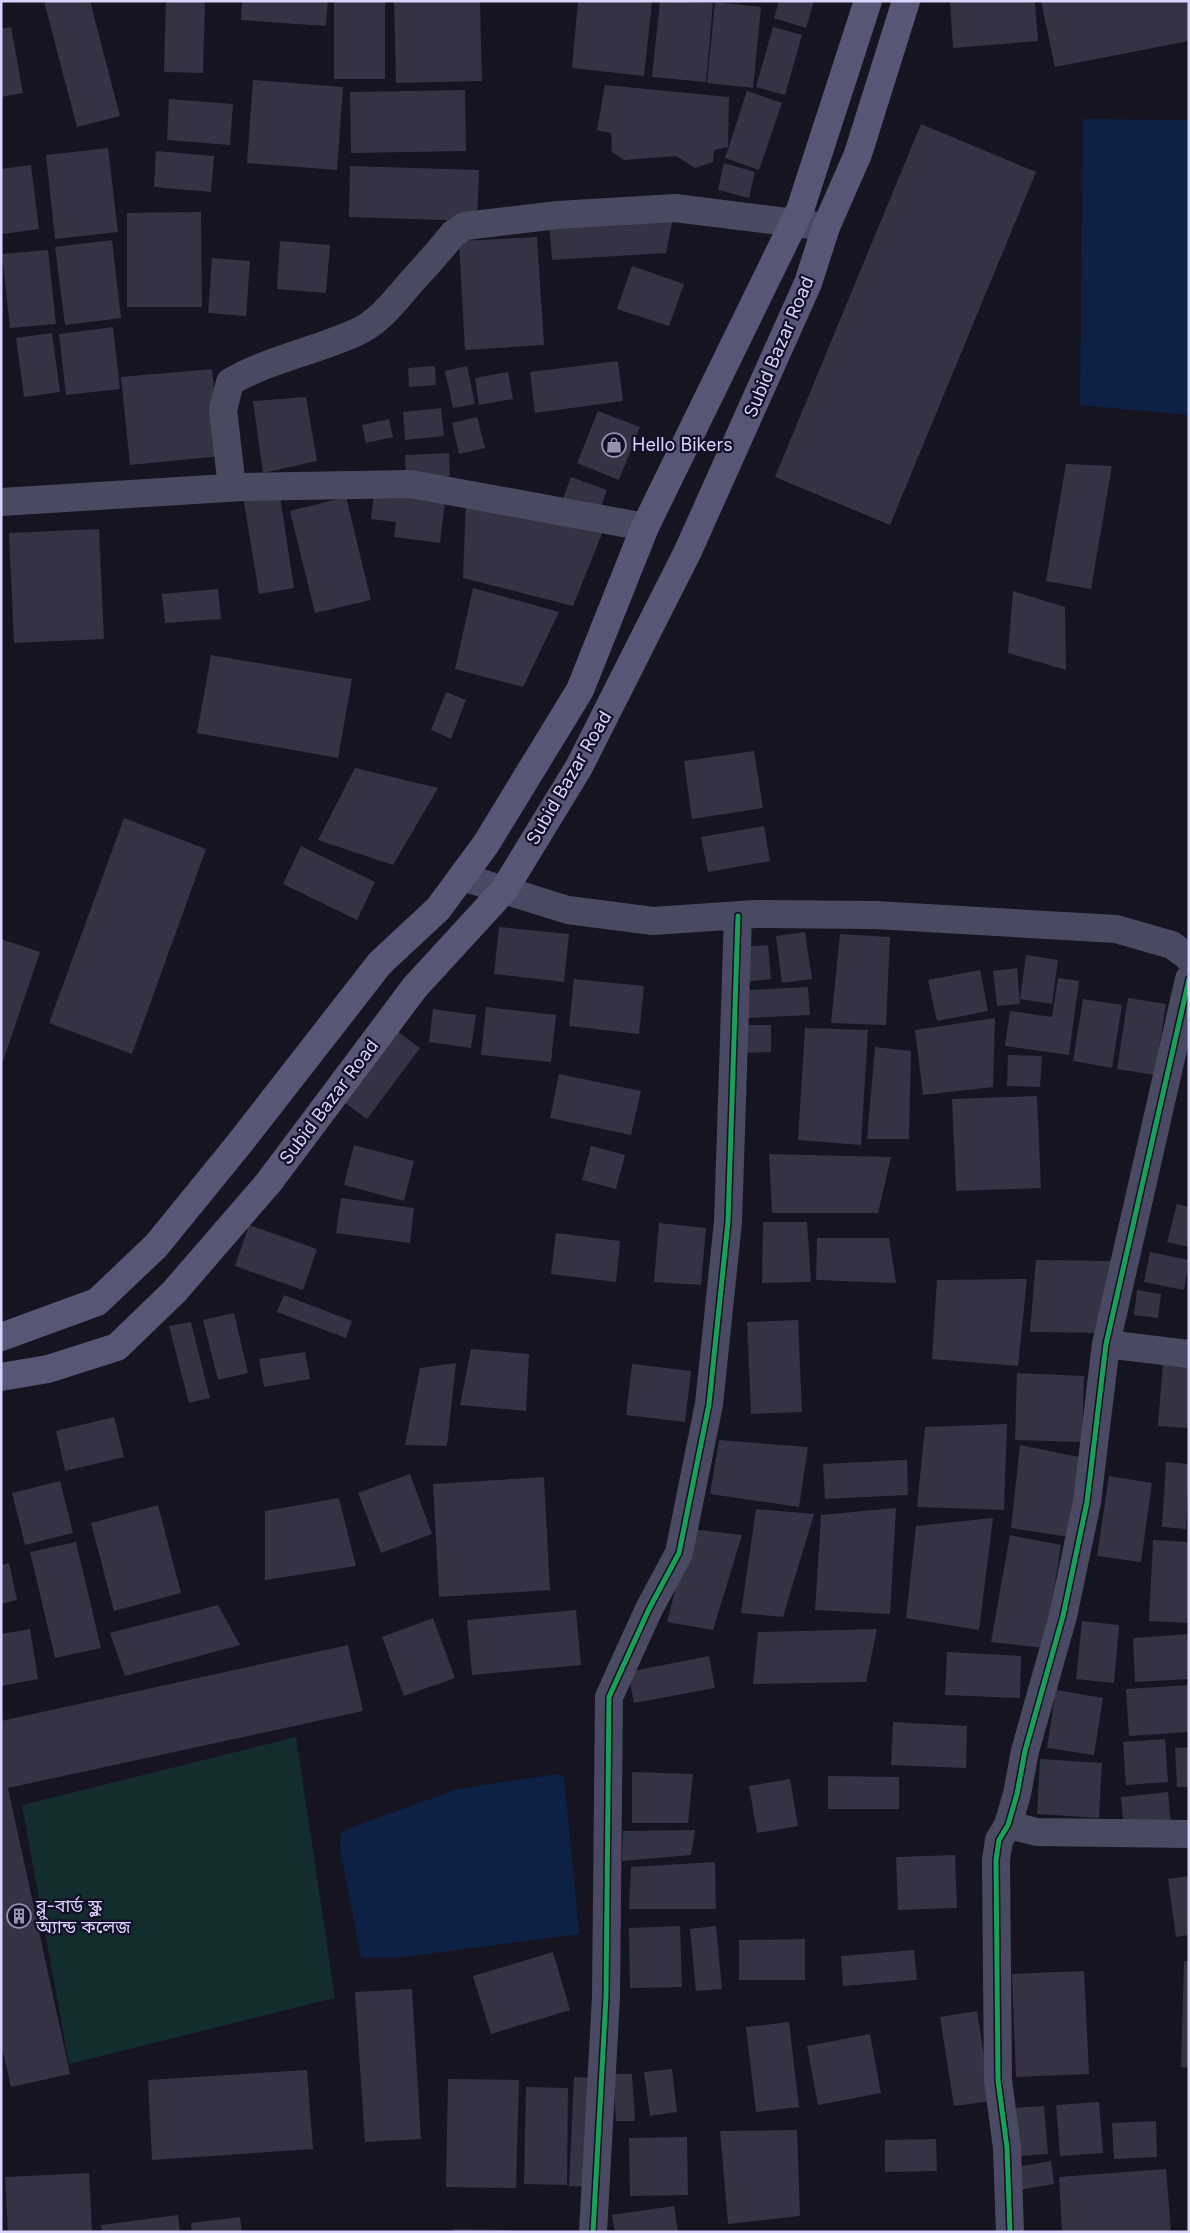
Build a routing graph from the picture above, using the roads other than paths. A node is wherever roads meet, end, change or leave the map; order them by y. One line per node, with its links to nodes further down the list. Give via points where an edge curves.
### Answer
1 (868, 1): 3 (main road, Subid Bazar Road)
2 (906, 1): 4 (main road, Subid Bazar Road, via 858,154)
3 (794, 223): 4 (street); 5 (street, via 675,208 558,215 465,226 453,234 373,322 358,331 252,369 230,382 223,410); 7 (main road, Subid Bazar Road)
4 (826, 227): 9 (main road, Subid Bazar Road, via 808,283 688,551 579,767)
5 (232, 487): 6 (street); 7 (street, via 412,484)
6 (1, 502)
7 (646, 527): 8 (main road, Subid Bazar Road, via 580,690 486,844)
8 (462, 877): 9 (street); 13 (main road, Subid Bazar Road, via 438,908 380,963 156,1246 97,1302)
9 (504, 890): 10 (street, via 568,910 653,921); 16 (main road, Subid Bazar Road, via 415,986 269,1182 174,1292 117,1347 48,1369)
10 (738, 916): 11 (street, via 876,915 1116,929 1172,945); 19 (street, via 728,1222 709,1404 680,1553 649,1609 609,1697 606,1997)
11 (1189, 958)
12 (1189, 979): 14 (street)
13 (1, 1338)
14 (1106, 1344): 15 (street); 17 (street, via 1087,1502 1063,1616)
15 (1189, 1354)
16 (1, 1377)
17 (1008, 1825): 18 (street, via 1037,1832); 20 (street, via 999,1840 996,1860 996,1987 998,2080 1008,2148)
18 (1189, 1834)
19 (593, 2232)
20 (1010, 2232)

